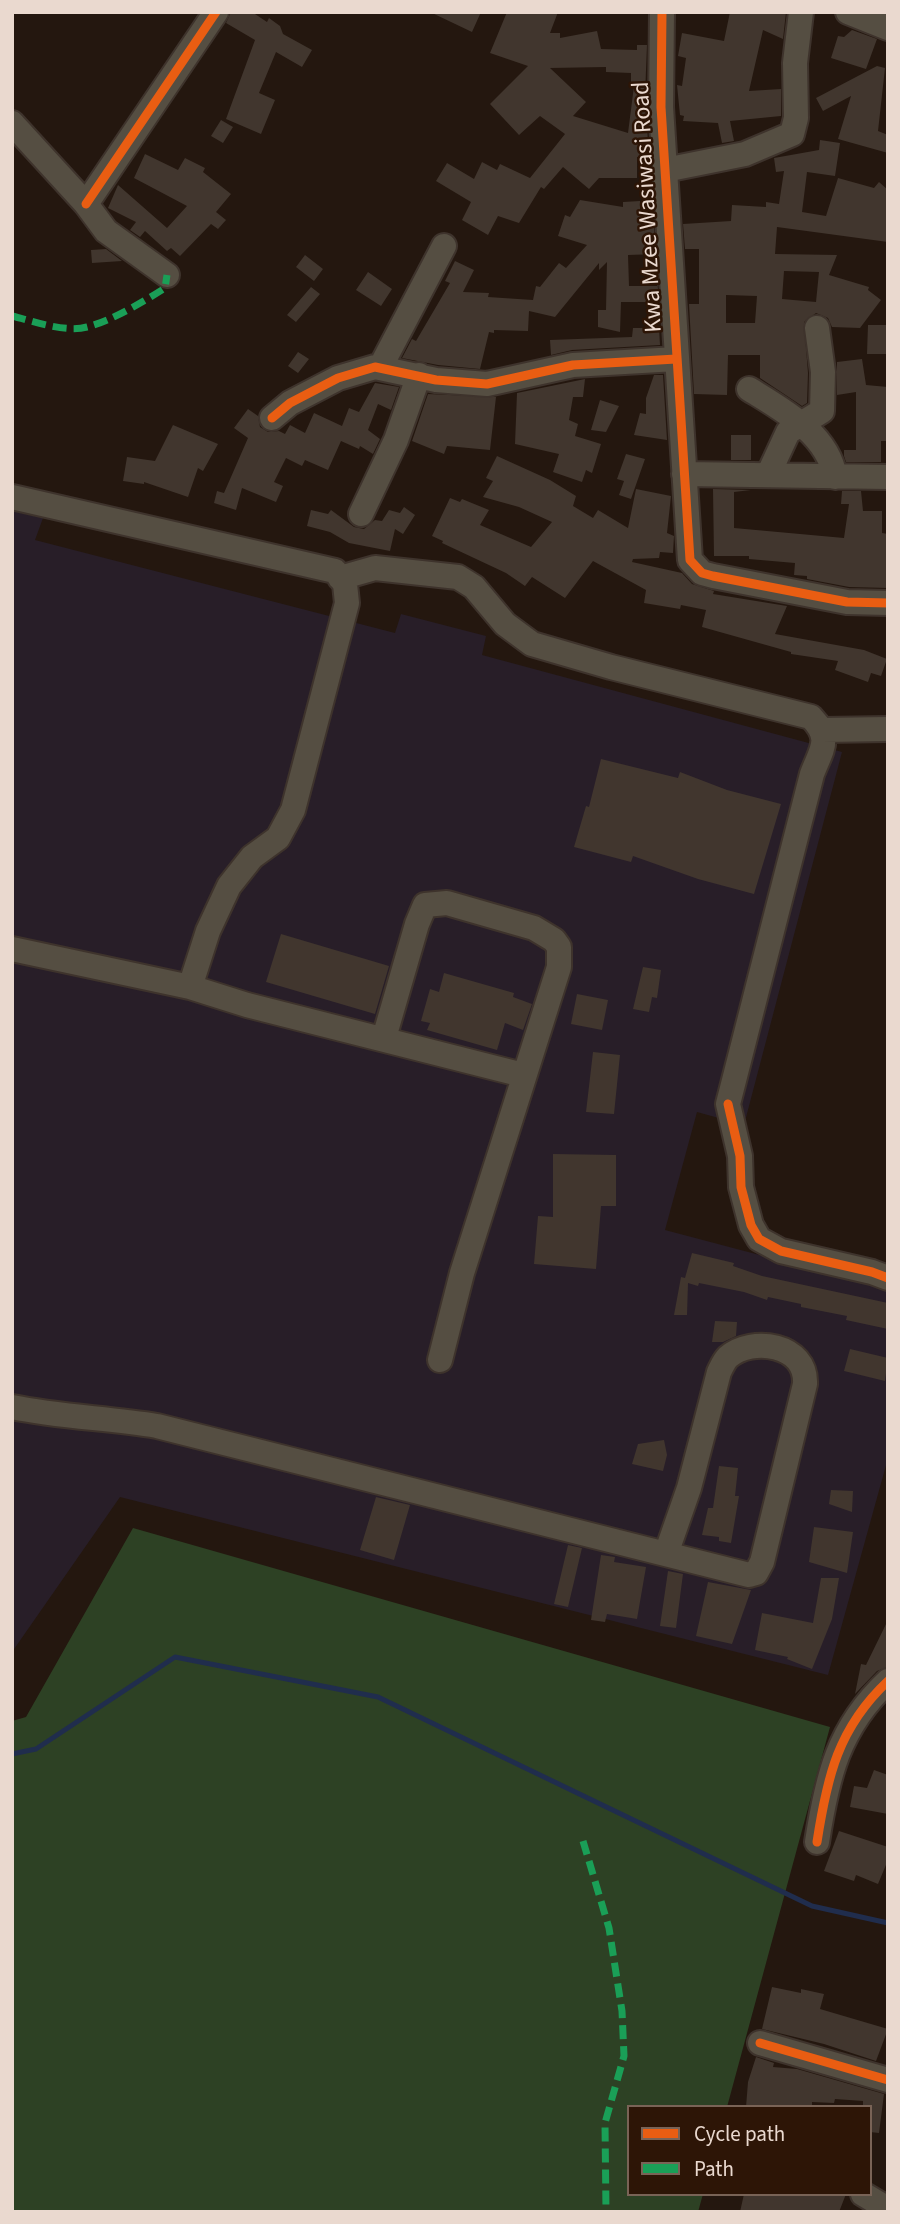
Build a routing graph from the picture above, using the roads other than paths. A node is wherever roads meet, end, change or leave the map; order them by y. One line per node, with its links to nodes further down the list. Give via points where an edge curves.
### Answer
1 (216, 12): 8 (street)
2 (662, 12): 7 (street, Kwa Mzee Wasiwasi Road)
3 (801, 12): 7 (street, via 792,134 744,154)
4 (848, 12): 5 (street)
5 (888, 28)
6 (12, 123): 8 (street)
7 (665, 170): 12 (street, Kwa Mzee Wasiwasi Road)
8 (86, 204): 10 (street, via 106,231)
9 (444, 246): 13 (street)
10 (167, 275)
11 (817, 328): 17 (street, via 823,409)
12 (676, 359): 14 (street, via 573,365 487,384); 19 (street, Kwa Mzee Wasiwasi Road)
13 (381, 366): 14 (street); 16 (street, via 338,378)
14 (419, 375): 23 (street, via 396,440)
15 (749, 389): 17 (street)
16 (272, 418)
17 (800, 424): 18 (street, via 785,437); 20 (street, via 824,445)
18 (769, 473): 19 (street); 20 (street)
19 (684, 474): 25 (street, Kwa Mzee Wasiwasi Road, via 694,567 713,576 847,602)
20 (835, 477): 21 (street)
21 (888, 477)
22 (12, 496): 24 (street, via 335,571)
23 (361, 514)
24 (340, 578): 27 (street, via 375,568 458,577 532,644 811,717); 29 (street, via 347,603 293,810 278,838 252,857 229,886)
25 (888, 603)
26 (888, 729): 27 (street)
27 (823, 730): 32 (street, via 825,739 812,774 728,1104 740,1156 741,1187 759,1239 781,1251)
28 (12, 949): 29 (street)
29 (190, 987): 30 (street)
30 (384, 1038): 31 (street); 31 (street, via 425,905 447,903 534,929 559,947 559,967)
31 (523, 1075): 33 (street)
32 (888, 1279)
33 (440, 1360)
34 (12, 1408): 35 (street, via 157,1426)
35 (666, 1554): 35 (street, via 756,1573 805,1384 801,1361 787,1351 770,1346 740,1351 728,1357 719,1372 689,1488)
36 (888, 1681): 37 (street, via 844,1736 827,1786)
37 (817, 1842)
38 (761, 2043): 39 (street)
39 (888, 2080)
40 (866, 2196): 41 (street)
41 (888, 2209)

